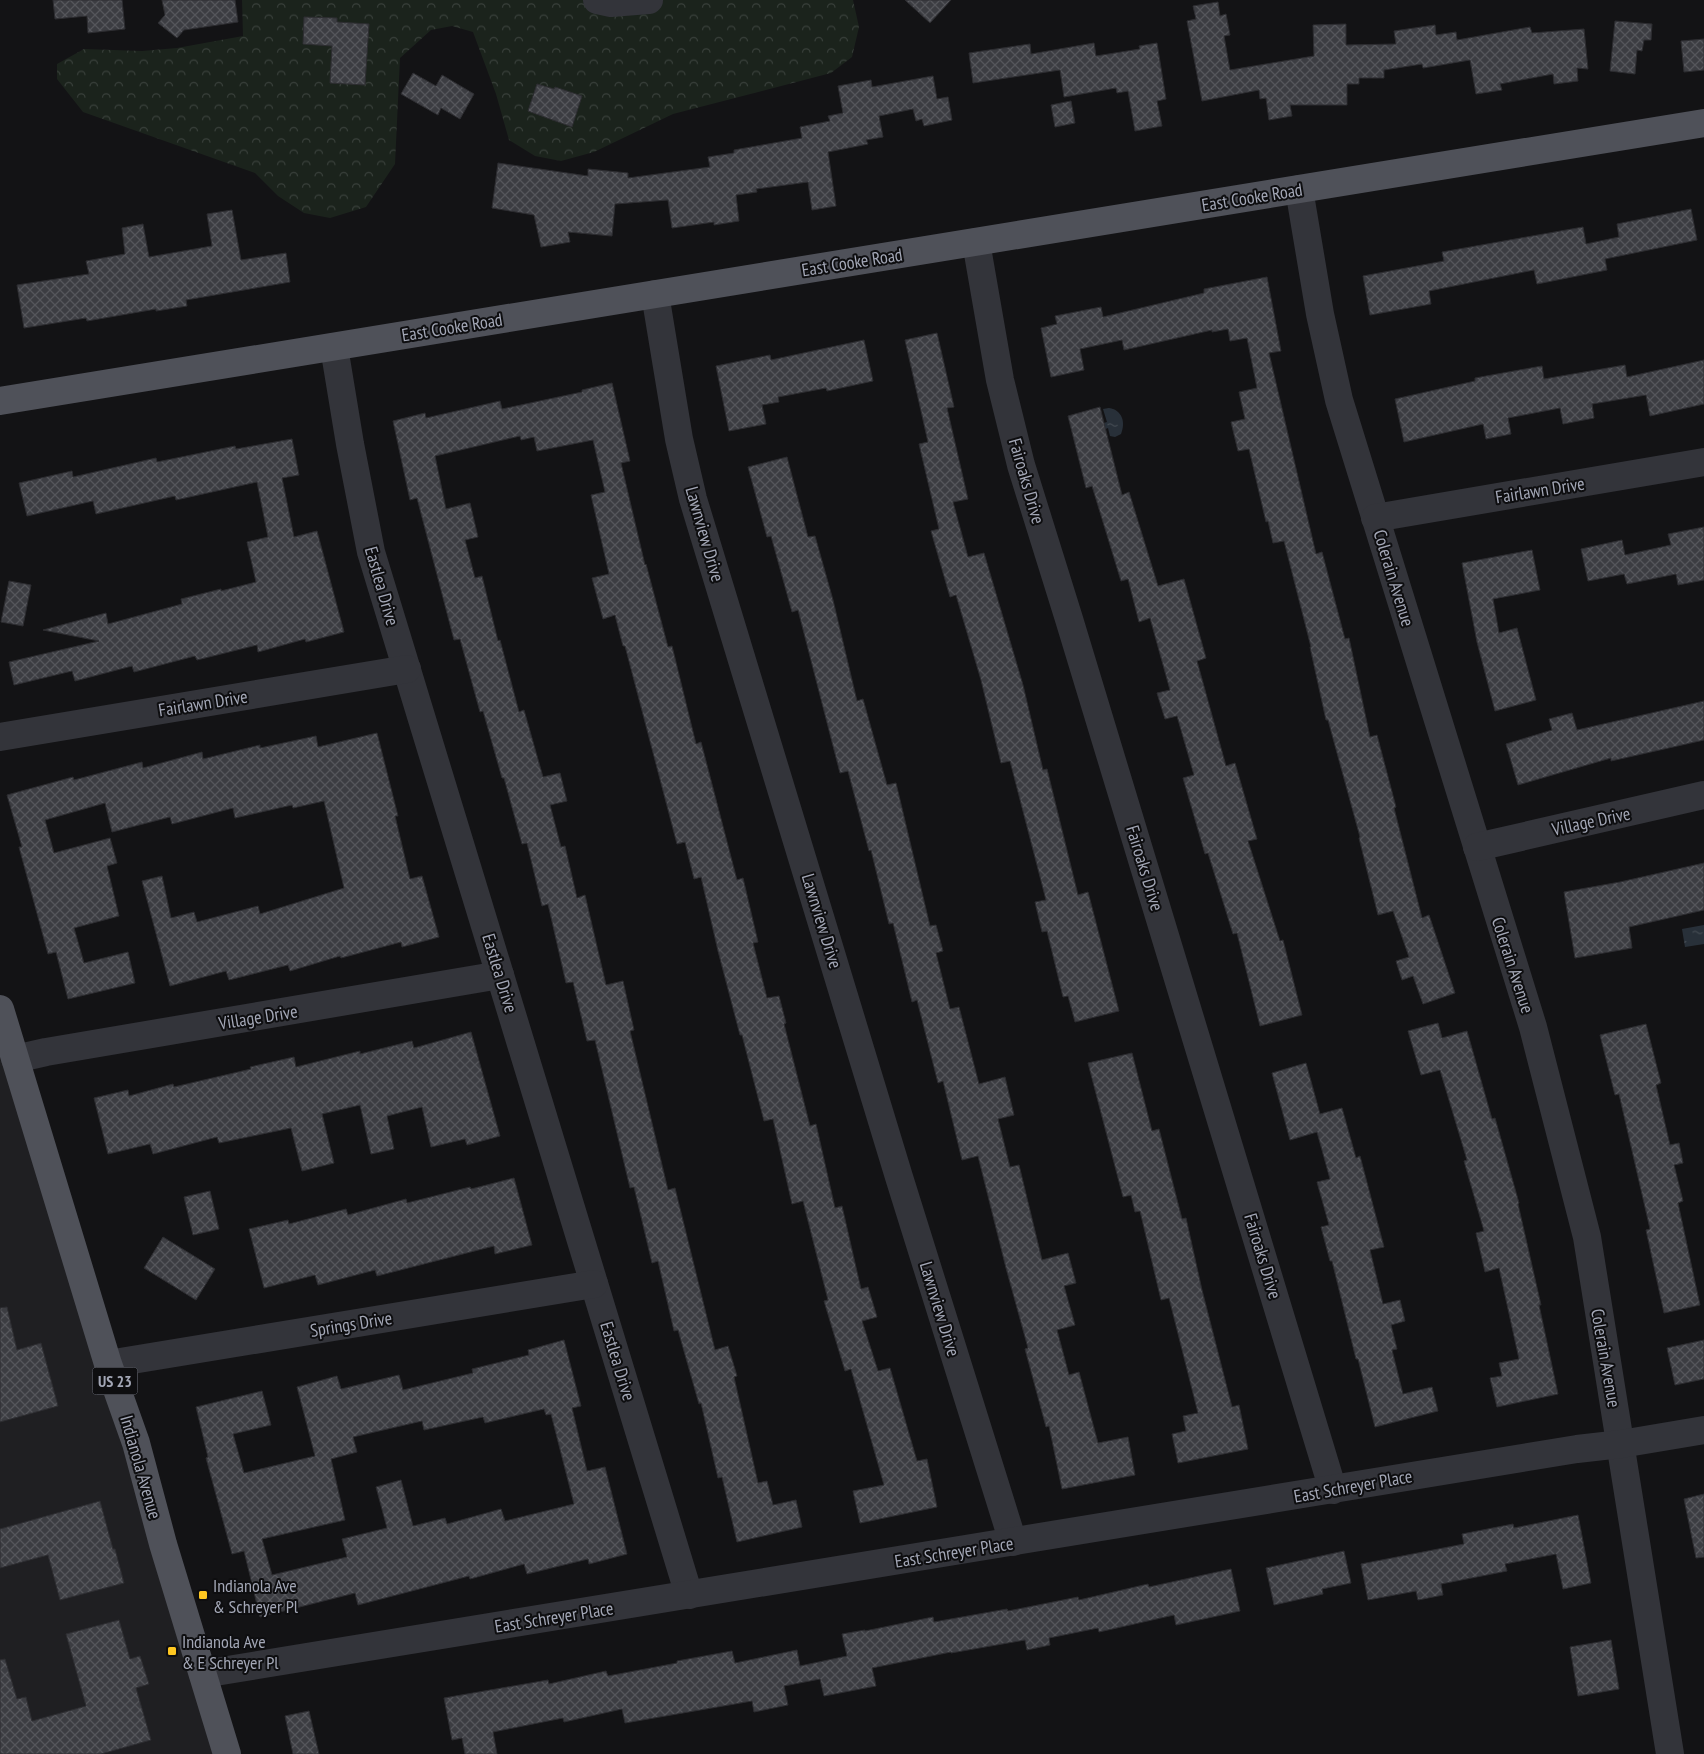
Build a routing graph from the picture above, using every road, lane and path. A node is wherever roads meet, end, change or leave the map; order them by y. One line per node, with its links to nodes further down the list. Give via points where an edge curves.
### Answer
1 (597, 0): 2 (street, via 611,3)
2 (649, 0)
3 (1704, 123): 4 (main road, East Cooke Road)
4 (1299, 189): 5 (main road, East Cooke Road); 10 (street, Colerain Avenue, via 1320,314 1339,400)
5 (976, 242): 6 (main road, East Cooke Road); 22 (street, Fairoaks Drive, via 1000,380 1021,465)
6 (655, 294): 7 (main road, East Cooke Road); 23 (street, Lawnview Drive, via 679,439 693,499)
7 (334, 347): 8 (main road, East Cooke Road); 11 (street, Eastlea Drive, via 371,552)
8 (0, 401)
9 (1704, 462): 10 (street, Fairlawn Drive)
10 (1375, 518): 14 (street, Colerain Avenue)
11 (407, 669): 12 (street, Fairlawn Drive); 15 (street, Eastlea Drive)
12 (0, 737)
13 (1704, 796): 14 (street, Village Drive)
14 (1477, 847): 21 (street, Colerain Avenue, via 1533,1027 1587,1237)
15 (500, 976): 17 (street, Village Drive); 18 (street, Eastlea Drive)
16 (0, 1009): 17 (main road, Indianola Avenue / US 23)
17 (15, 1059): 19 (main road, Indianola Avenue / US 23)
18 (594, 1284): 19 (street, Springs Drive); 24 (street, Eastlea Drive)
19 (108, 1364): 25 (main road, Indianola Avenue / US 23, via 136,1443)
20 (1704, 1430): 21 (street, East Schreyer Place)
21 (1621, 1444): 22 (street, East Schreyer Place); 27 (street, Colerain Avenue)
22 (1333, 1490): 23 (street, East Schreyer Place)
23 (1012, 1542): 24 (street, East Schreyer Place)
24 (689, 1594): 25 (street, East Schreyer Place)
25 (203, 1674): 26 (main road, Indianola Avenue / US 23)
26 (227, 1754)
27 (1670, 1754)

